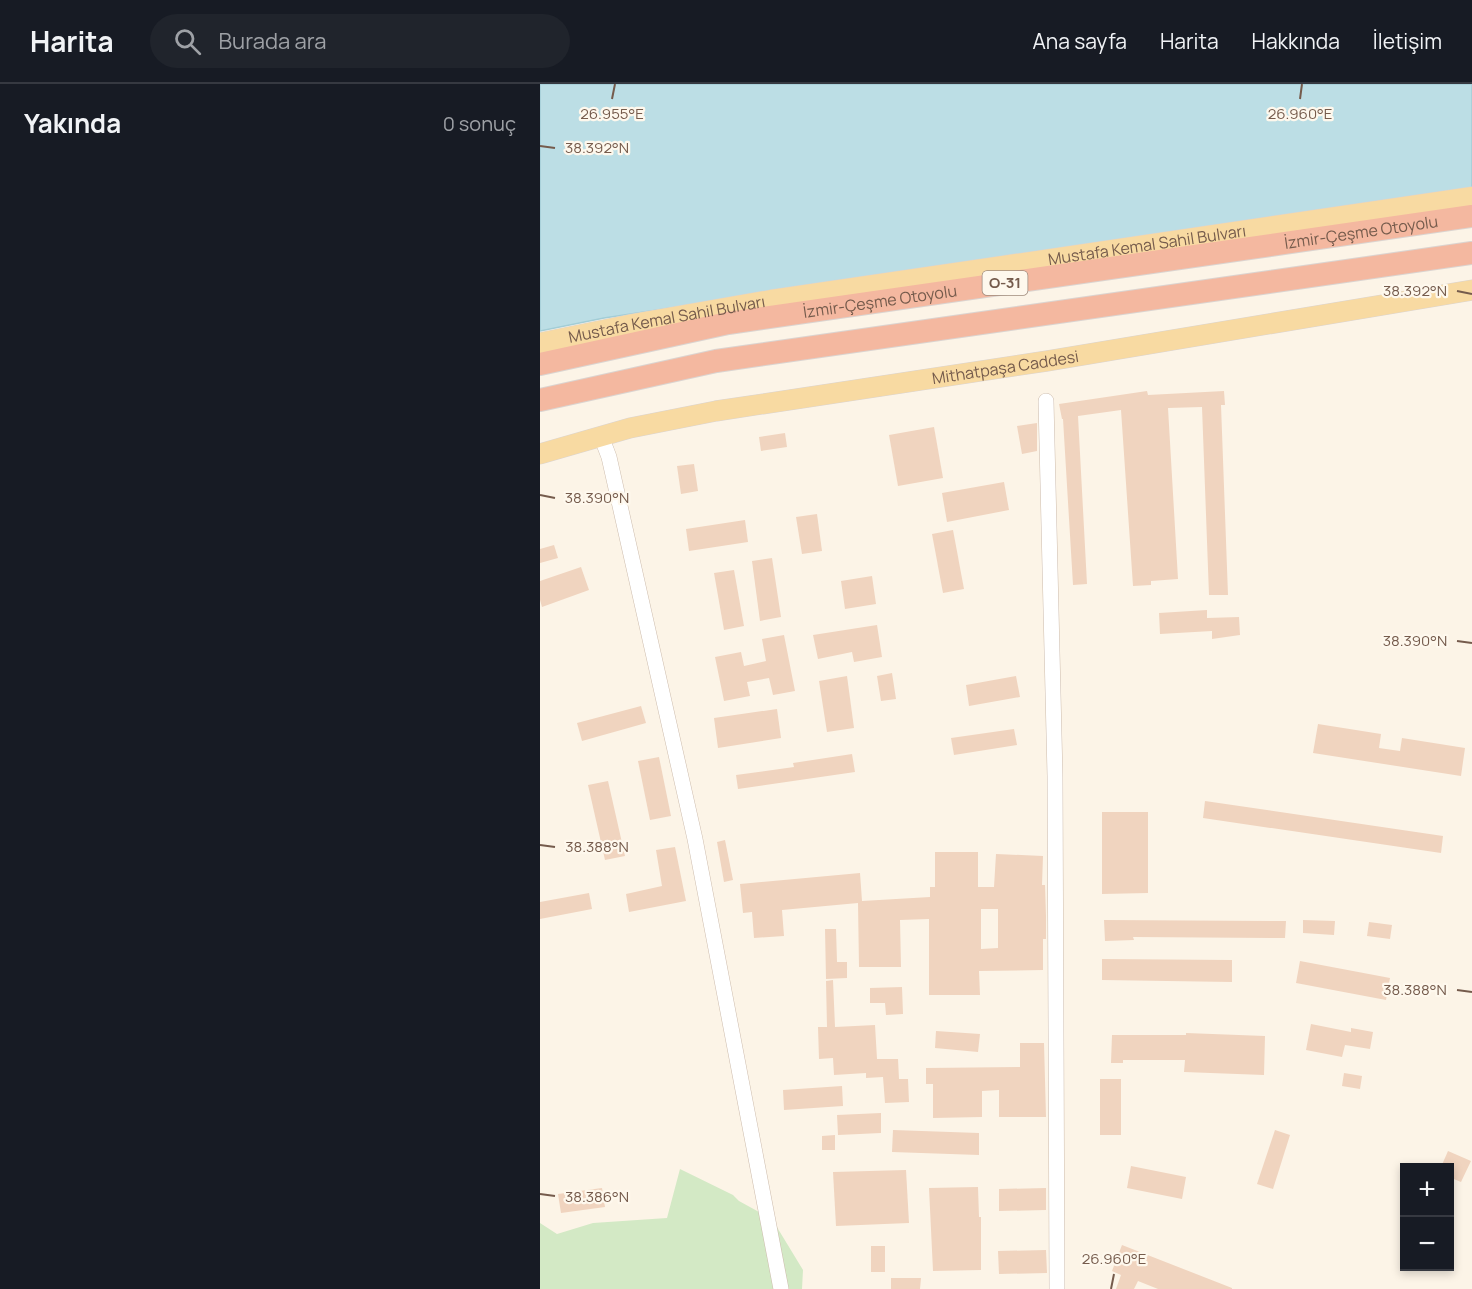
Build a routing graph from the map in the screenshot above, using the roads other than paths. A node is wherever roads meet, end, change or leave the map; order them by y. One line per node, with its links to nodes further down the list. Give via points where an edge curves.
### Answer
1 (1472, 197): 5 (main road, Mustafa Kemal Sahil Bulvarı, via 771,300)
2 (1472, 216): 6 (highway, İzmir-Çeşme Otoyolu / O-31, via 728,323)
3 (1472, 253): 7 (highway, O-31, via 716,361)
4 (1472, 290): 9 (main road, Mithatpaşa Caddesi, via 716,411)
5 (540, 343)
6 (540, 364)
7 (540, 399)
8 (1046, 401): 12 (lane, via 1055,776)
9 (601, 436): 10 (main road, Mithatpaşa Caddesi); 11 (lane, via 612,468 695,839)
10 (540, 454)
11 (781, 1289)
12 (1057, 1289)

